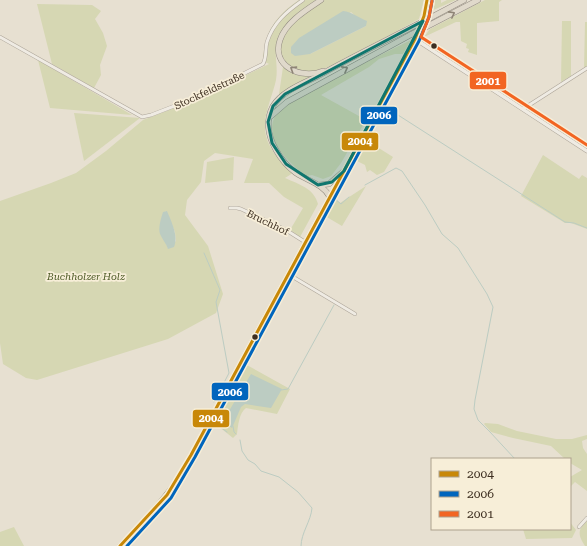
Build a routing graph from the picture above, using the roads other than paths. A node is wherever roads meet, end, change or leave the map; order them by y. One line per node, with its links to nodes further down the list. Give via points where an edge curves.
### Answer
1 (303, 0): 6 (street, Stockfeldstraße, via 275,25 267,43 263,64 195,98 142,117)
2 (321, 0): 8 (highway, one-way to 2, via 320,72 299,73 290,69 279,55 278,48 284,31 308,8)
3 (464, 0): 8 (highway, bridge)
4 (478, 0): 7 (highway, one-way to 4, bridge)
5 (427, 1): 7 (main road, via 424,16)
6 (0, 37)
7 (414, 37): 10 (street); 11 (highway, one-way to 7, via 287,102); 13 (main road)
8 (342, 62): 11 (highway, via 285,94 273,106)
9 (587, 68): 10 (street)
10 (523, 109): 12 (street)
11 (269, 118): 14 (highway, via 270,135 282,160 296,173)
12 (587, 151)
13 (344, 171): 14 (highway, via 328,184); 15 (main road)
14 (318, 185): 15 (highway)
15 (330, 197): 17 (main road)
16 (232, 208): 17 (street, Bruchhof, via 241,209)
17 (306, 242): 18 (main road)
18 (288, 274): 19 (street); 22 (main road, via 180,476 167,496)
19 (356, 314)
20 (587, 518): 21 (street)
21 (579, 526)
22 (121, 545)

